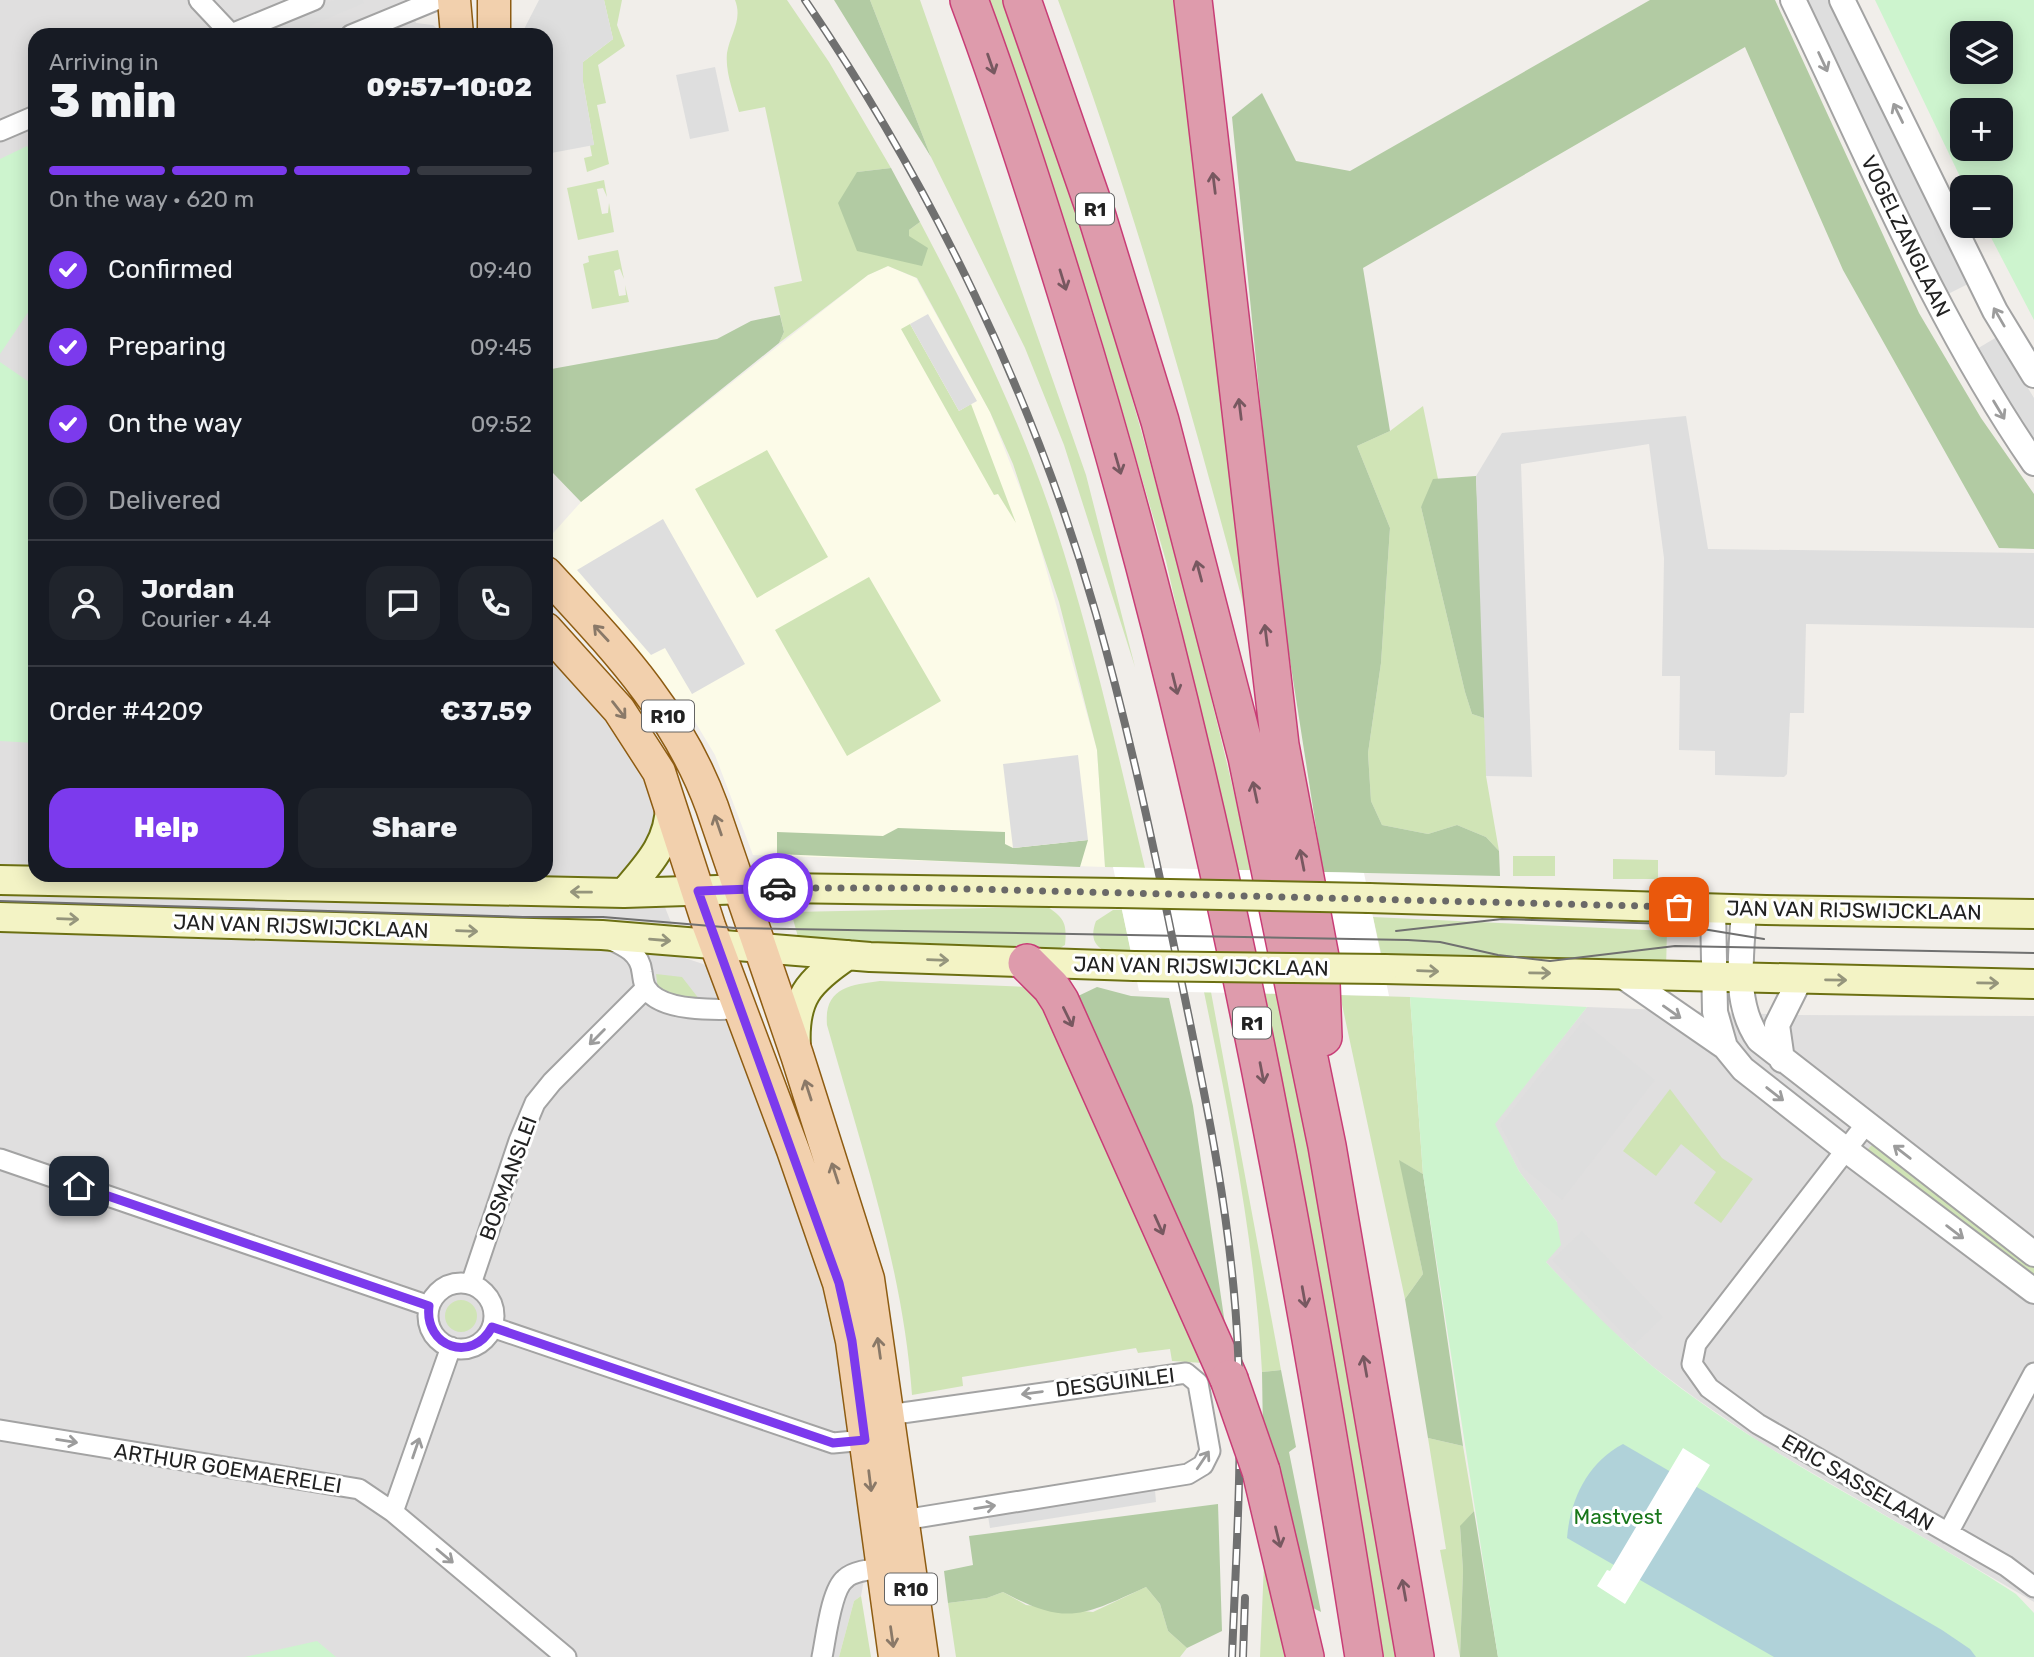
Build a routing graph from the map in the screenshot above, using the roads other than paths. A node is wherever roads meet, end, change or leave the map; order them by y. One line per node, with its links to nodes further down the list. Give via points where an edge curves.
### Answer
1 (199, 0): 12 (street)
2 (314, 0): 13 (street)
3 (436, 0): 14 (street)
4 (454, 0): 15 (main road)
5 (494, 0): 16 (main road)
6 (969, 0): 73 (highway, R1, one-way to 73, via 1029,171 1099,398 1138,532 1199,778 1287,1209)
7 (1022, 0): 20 (highway, R1, via 1095,210)
8 (1042, 0): 20 (highway, via 1158,352)
9 (1193, 0): 50 (highway, one-way to 9, via 1320,957 1279,732)
10 (1793, 0): 21 (street, VOGELZANGLAAN, one-way to 21, via 1945,318)
11 (1842, 0): 19 (street, one-way to 11, via 1995,311)
12 (224, 28)
13 (247, 28)
14 (368, 28)
15 (456, 28)
16 (494, 28)
17 (28, 123): 18 (street)
18 (0, 131)
19 (2034, 375)
20 (1160, 421): 50 (highway, R1, one-way to 20, via 1247,757)
21 (2034, 463)
22 (553, 581): 28 (main road, R10, one-way to 22, via 698,771 679,733 649,689)
23 (553, 636): 24 (main road, R10, one-way to 24, via 642,741)
24 (670, 802): 29 (main road, R10); 30 (main road, via 670,825 661,846)
25 (0, 880): 26 (main road, JAN VAN RIJSWIJCKLAAN, one-way to 25)
26 (28, 881)
27 (96, 882): 30 (main road, JAN VAN RIJSWIJCKLAAN, one-way to 27)
28 (740, 890): 29 (main road, JAN VAN RIJSWIJCKLAAN); 31 (main road, JAN VAN RIJSWIJCKLAAN, bridge, via 929,888); 37 (main road, R10)
29 (698, 891): 30 (main road, JAN VAN RIJSWIJCKLAAN); 36 (main road, R10)
30 (624, 893)
31 (1713, 908): 32 (main road, JAN VAN RIJSWIJCKLAAN); 41 (street)
32 (1744, 909): 33 (main road, JAN VAN RIJSWIJCKLAAN); 41 (street)
33 (2034, 914)
34 (0, 917): 35 (main road, JAN VAN RIJSWIJCKLAAN, one-way to 35)
35 (602, 935): 36 (main road, JAN VAN RIJSWIJCKLAAN, one-way to 36); 44 (street, JAN VAN RIJSWIJCKLAAN, via 635,954)
36 (717, 945): 37 (main road, JAN VAN RIJSWIJCKLAAN); 45 (main road, R10)
37 (760, 948): 38 (main road, JAN VAN RIJSWIJCKLAAN); 47 (main road, R10)
38 (848, 955): 39 (main road, JAN VAN RIJSWIJCKLAAN, one-way to 39); 47 (main road, via 805,991 796,1018)
39 (1027, 963): 40 (main road, JAN VAN RIJSWIJCKLAAN, one-way to 40, bridge); 72 (highway, one-way to 72, bridge, via 1051,987 1065,1010 1229,1379 1261,1471)
40 (1620, 975): 41 (main road, JAN VAN RIJSWIJCKLAAN); 46 (street, one-way to 46)
41 (1727, 977): 42 (main road, JAN VAN RIJSWIJCKLAAN); 46 (street, via 1715,1012); 48 (street, via 1759,1040)
42 (1800, 979): 43 (main road, JAN VAN RIJSWIJCKLAAN, one-way to 43); 48 (street, via 1777,1025)
43 (2034, 984)
44 (646, 988): 45 (street, via 686,1008); 54 (street, BOSMANSLEI, one-way to 54, via 535,1103)
45 (740, 1009): 62 (main road, R10, via 839,1283)
46 (1725, 1047): 51 (street, one-way to 51, via 1743,1069)
47 (797, 1055): 60 (main road, R10, one-way to 47, via 868,1279)
48 (1782, 1060): 49 (street)
49 (1866, 1124): 51 (street); 53 (street, one-way to 49)
50 (1327, 1146): 74 (highway, R1, one-way to 50)
51 (1844, 1149): 55 (street, one-way to 55); 65 (street, ERIC SASSELAAN, via 1696,1344 1692,1364 1709,1388 1758,1424)
52 (0, 1159): 56 (street)
53 (2034, 1254)
54 (471, 1284): 56 (street, via 450,1284); 57 (street, via 481,1289 493,1306)
55 (2034, 1292)
56 (429, 1306): 58 (street, via 434,1335)
57 (492, 1327): 58 (street, via 471,1347); 62 (street, via 833,1443)
58 (451, 1347): 63 (street, one-way to 58)
59 (2034, 1373): 65 (street)
60 (888, 1415): 64 (main road, R10); 64 (street, DESGUINLEI, one-way to 60, via 1188,1474 1203,1465 1210,1451 1198,1383 1186,1373)
61 (0, 1430): 63 (street, ARTHUR GOEMAERELEI, one-way to 63, via 359,1489)
62 (865, 1440): 64 (main road, R10, one-way to 64)
63 (393, 1512): 68 (street, ARTHUR GOEMAERELEI, one-way to 68)
64 (888, 1522): 66 (main road, R10)
65 (1948, 1533): 67 (street, ERIC SASSELAAN)
66 (894, 1567): 69 (street, via 843,1579 836,1591); 70 (main road, R10, one-way to 70); 71 (main road, R10)
67 (2034, 1587)
68 (566, 1657)
69 (822, 1657)
70 (895, 1657)
71 (922, 1657)
72 (1305, 1657)
73 (1364, 1657)
74 (1415, 1657)

